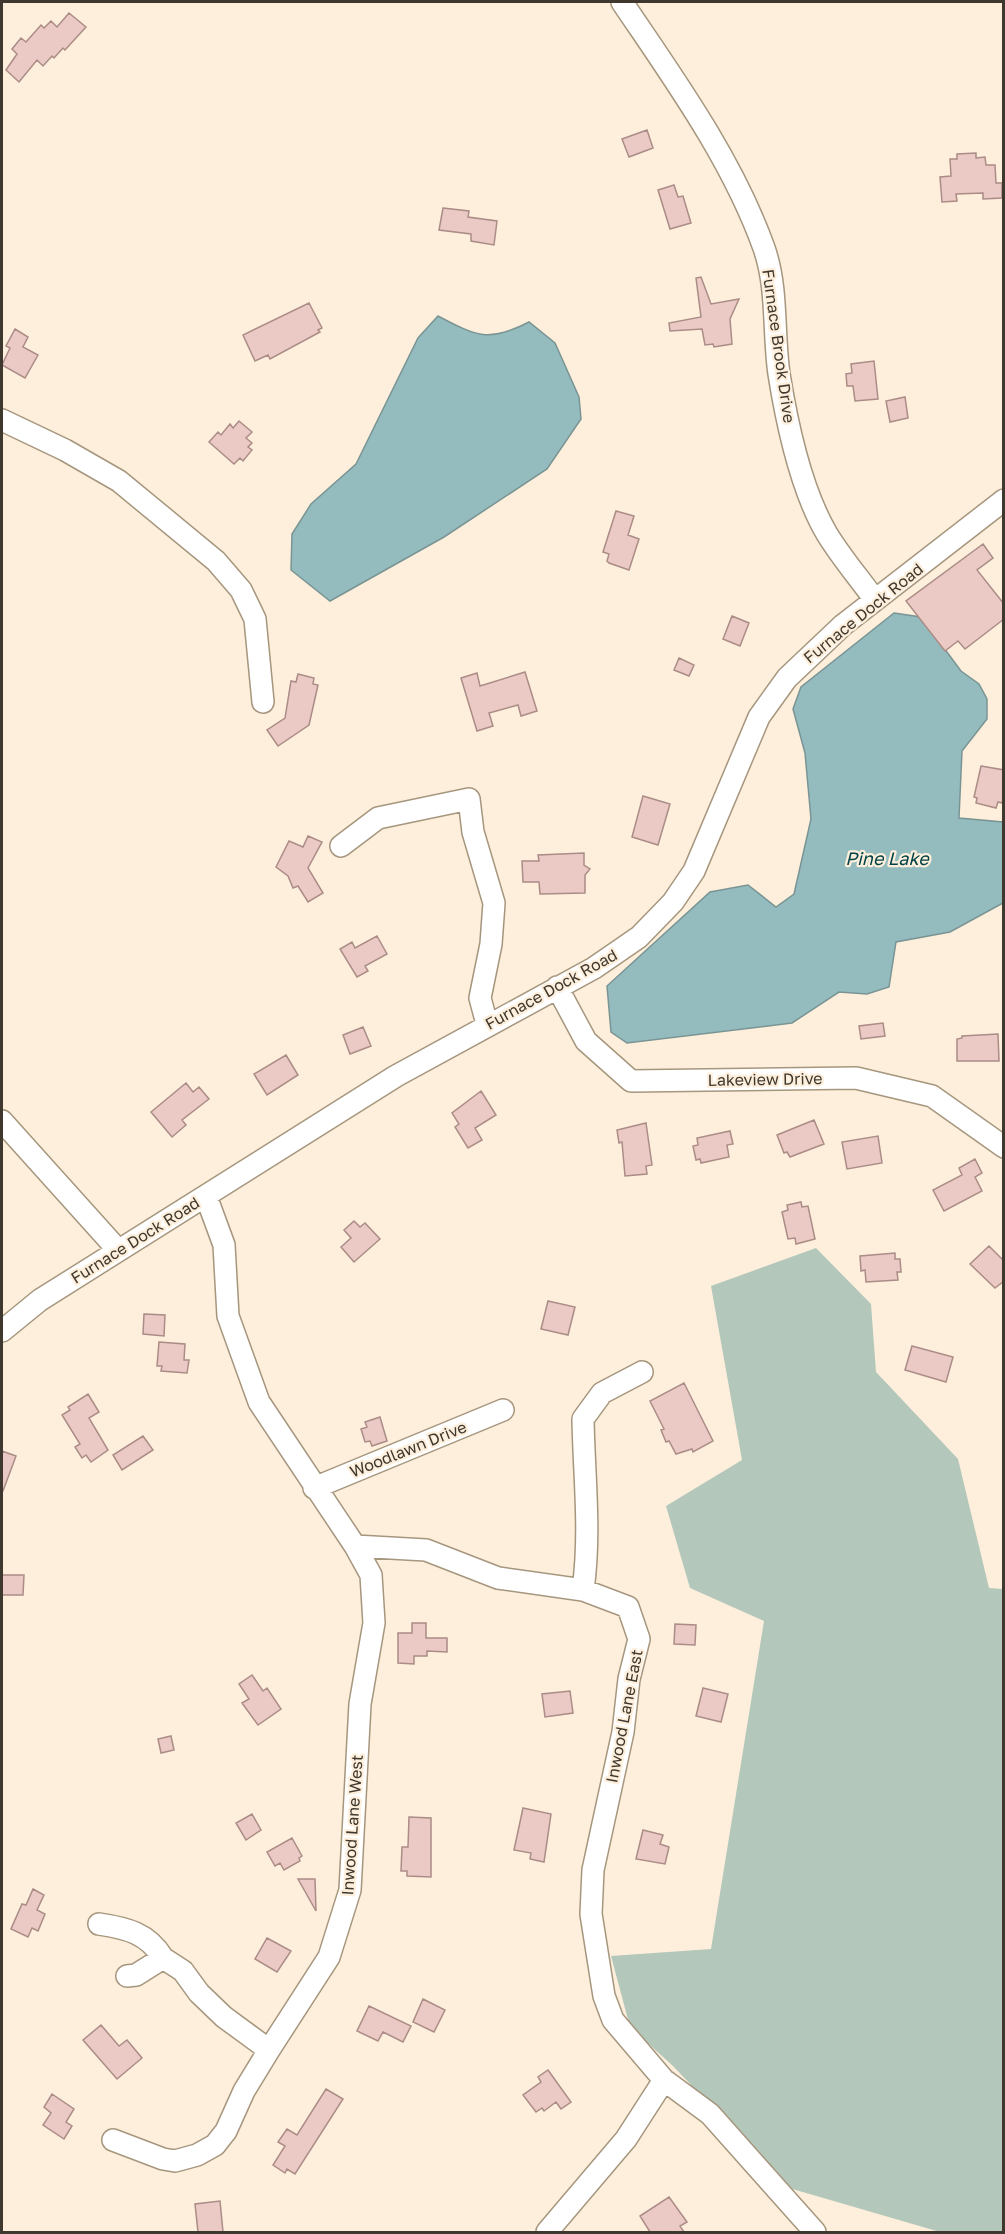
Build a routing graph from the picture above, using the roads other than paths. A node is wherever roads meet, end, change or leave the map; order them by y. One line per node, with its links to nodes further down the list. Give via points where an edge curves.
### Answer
1 (622, 2): 4 (street, Furnace Brook Drive, via 678,85 740,191 771,277 779,373 794,452 826,532)
2 (2, 420): 5 (street, via 119,481 216,561 241,590 255,619)
3 (1004, 500): 4 (street, Furnace Dock Road)
4 (875, 600): 7 (street, Furnace Dock Road, via 802,662 765,706 703,854 673,902 618,953)
5 (264, 702)
6 (341, 846): 8 (street, via 378,818 469,799 473,832 494,903 491,944 480,998)
7 (557, 987): 8 (street, Furnace Dock Road); 10 (street, Lakeview Drive, via 586,1041 631,1081 856,1078 932,1096)
8 (487, 1024): 11 (street, Furnace Dock Road, via 396,1076)
9 (2, 1121): 12 (street)
10 (1004, 1147)
11 (206, 1196): 12 (street, Furnace Dock Road); 16 (street, via 224,1245 228,1316 259,1402)
12 (118, 1250): 13 (street, Furnace Dock Road, via 40,1300)
13 (2, 1331)
14 (642, 1372): 18 (street, via 602,1394 583,1419 588,1499 588,1554)
15 (503, 1410): 16 (street, Woodlawn Drive)
16 (314, 1488): 17 (street)
17 (355, 1546): 18 (street, Inwood Lane East, via 426,1550 498,1578); 22 (street, Inwood Lane West, via 370,1575 374,1623 360,1704 350,1890 329,1958)
18 (583, 1590): 23 (street, Inwood Lane East, via 628,1606 639,1639 593,1870 591,1914 604,1996 613,2020)
19 (99, 1924): 20 (street, via 127,1928 154,1943)
20 (163, 1958): 21 (street, via 136,1975); 22 (street, via 183,1971 224,2017)
21 (126, 1976)
22 (269, 2050): 24 (street, Inwood Lane West, via 215,2145 175,2161)
23 (664, 2080): 25 (street, via 626,2139); 26 (street, Inwood Lane East, via 710,2114)
24 (113, 2140)
25 (547, 2232)
26 (815, 2232)

